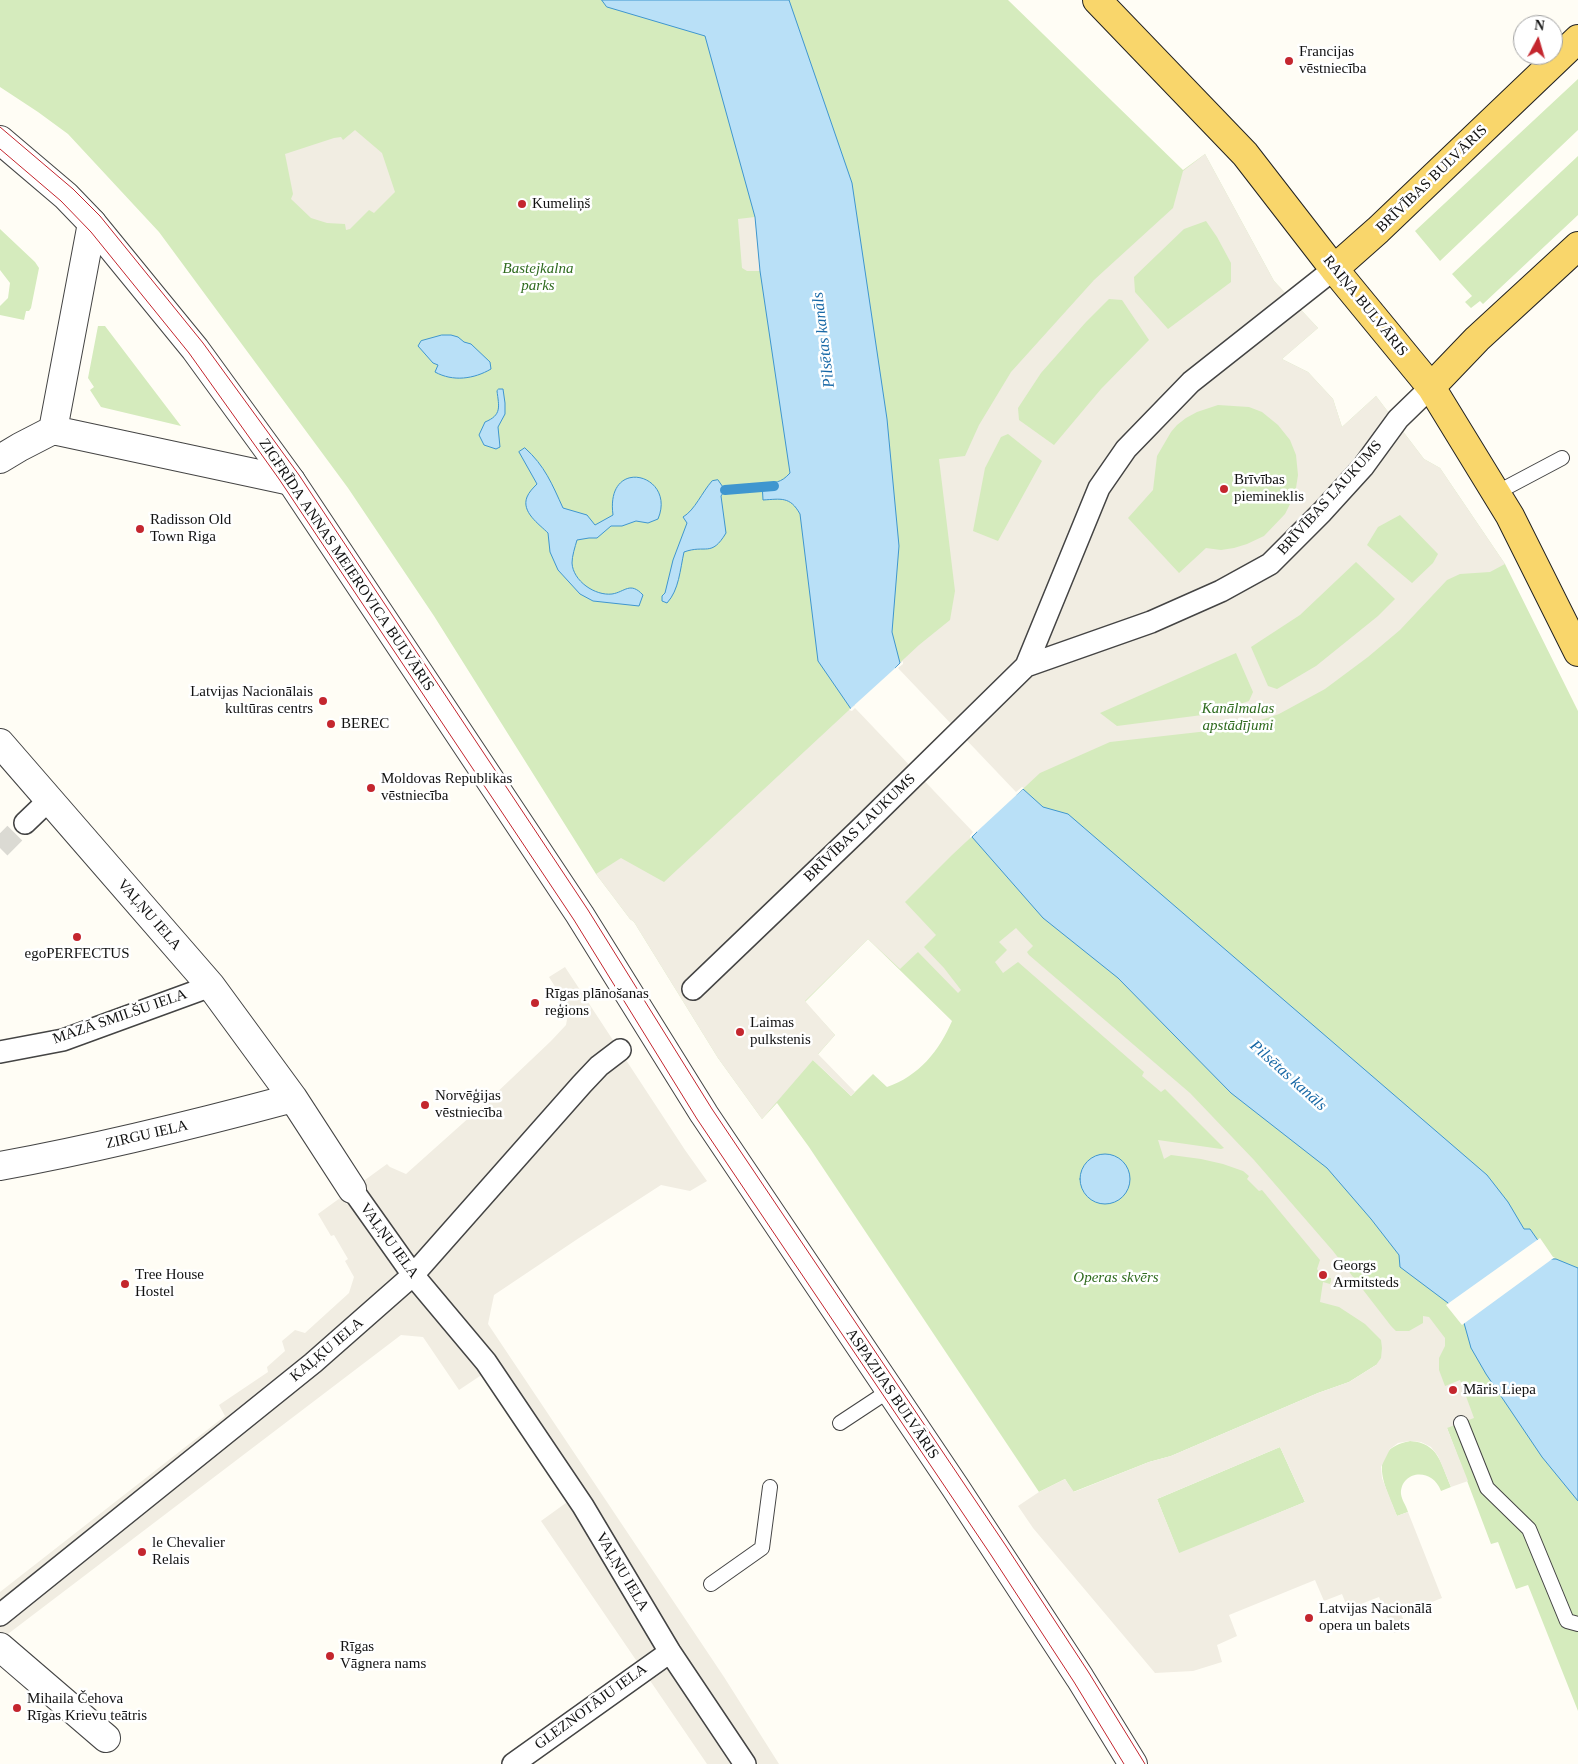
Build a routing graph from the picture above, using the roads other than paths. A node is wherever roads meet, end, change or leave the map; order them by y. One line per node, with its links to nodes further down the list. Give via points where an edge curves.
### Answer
1 (1097, 0): 6 (main road, RAIŅA BULVĀRIS, via 1245,154)
2 (1578, 40): 6 (main road, BRĪVĪBAS BULVĀRIS)
3 (0, 140): 4 (street, ZIGFRĪDA ANNAS MEIEROVICA BULVĀRIS, via 66,196)
4 (92, 224): 9 (street); 12 (street, ZIGFRĪDA ANNAS MEIEROVICA BULVĀRIS, via 195,349)
5 (1578, 246): 8 (main road)
6 (1334, 269): 7 (street, BRĪVĪBAS BULVĀRIS); 8 (main road, RAIŅA BULVĀRIS)
7 (1281, 312): 15 (street, BRĪVĪBAS LAUKUMS, via 1191,382 1126,450 1098,488)
8 (1431, 387): 13 (main road, RAIŅA BULVĀRIS); 15 (street, BRĪVĪBAS LAUKUMS, via 1398,419 1363,467 1270,564 1221,591 1151,622)
9 (52, 430): 11 (street); 12 (street)
10 (1562, 458): 13 (lane)
11 (0, 459)
12 (291, 481): 21 (street, ZIGFRĪDA ANNAS MEIEROVICA BULVĀRIS, via 580,915)
13 (1496, 493): 14 (main road, RAIŅA BULVĀRIS)
14 (1578, 652)
15 (1026, 666): 20 (street, BRĪVĪBAS LAUKUMS)
16 (0, 743): 17 (street, VAĻŅU IELA)
17 (49, 800): 18 (street); 19 (street, VAĻŅU IELA)
18 (25, 823)
19 (211, 986): 23 (street, MAZĀ SMILŠU IELA, via 63,1040); 24 (street, VAĻŅU IELA)
20 (693, 989)
21 (649, 1025): 40 (street, ASPAZIJAS BULVĀRIS, via 704,1114 955,1487)
22 (620, 1050): 27 (street, KAĻĶU IELA, via 599,1066)
23 (0, 1052)
24 (293, 1098): 25 (street, ZIRGU IELA, via 170,1130); 26 (street, VAĻŅU IELA)
25 (0, 1166)
26 (352, 1189): 27 (street, VAĻŅU IELA)
27 (413, 1275): 33 (street, KAĻĶU IELA, via 314,1363); 36 (street, VAĻŅU IELA, via 491,1370 583,1506)
28 (884, 1394): 29 (lane)
29 (840, 1422)
30 (1461, 1423): 34 (lane, via 1487,1488 1529,1529 1567,1621)
31 (770, 1487): 32 (lane, via 762,1548)
32 (711, 1584)
33 (0, 1615)
34 (1578, 1624)
35 (0, 1647): 37 (street)
36 (670, 1652): 38 (street, GLEZNOTĀJU IELA); 39 (street, VAĻŅU IELA)
37 (106, 1738)
38 (513, 1764)
39 (745, 1764)
40 (1133, 1764)

